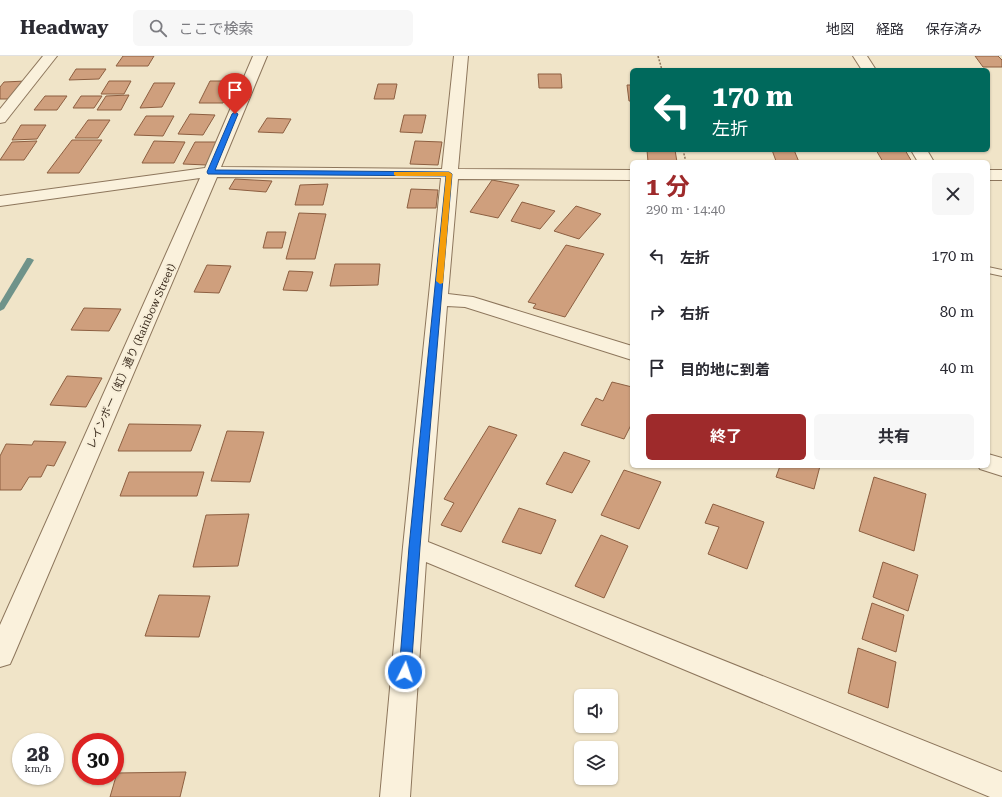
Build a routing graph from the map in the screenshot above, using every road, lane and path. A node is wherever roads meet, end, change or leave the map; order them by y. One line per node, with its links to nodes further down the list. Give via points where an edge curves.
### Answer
1 (50, 56): 8 (street)
2 (260, 56): 9 (street, レインボー（虹）通り (Rainbow Street))
3 (461, 56): 10 (street)
4 (658, 56): 6 (path)
5 (860, 56): 7 (street)
6 (661, 68)
7 (868, 68)
8 (0, 119)
9 (211, 172): 10 (street); 14 (street); 22 (street, レインボー（虹）通り (Rainbow Street))
10 (449, 174): 11 (street); 17 (street)
11 (630, 175)
12 (990, 175): 13 (street)
13 (1002, 175)
14 (0, 201)
15 (990, 270): 16 (lane)
16 (1002, 273)
17 (439, 300): 18 (street, via 466,301); 21 (street)
18 (630, 352)
19 (990, 464): 20 (street)
20 (1002, 468)
21 (415, 547): 23 (street); 24 (street)
22 (0, 655)
23 (1002, 787)
24 (395, 797)

